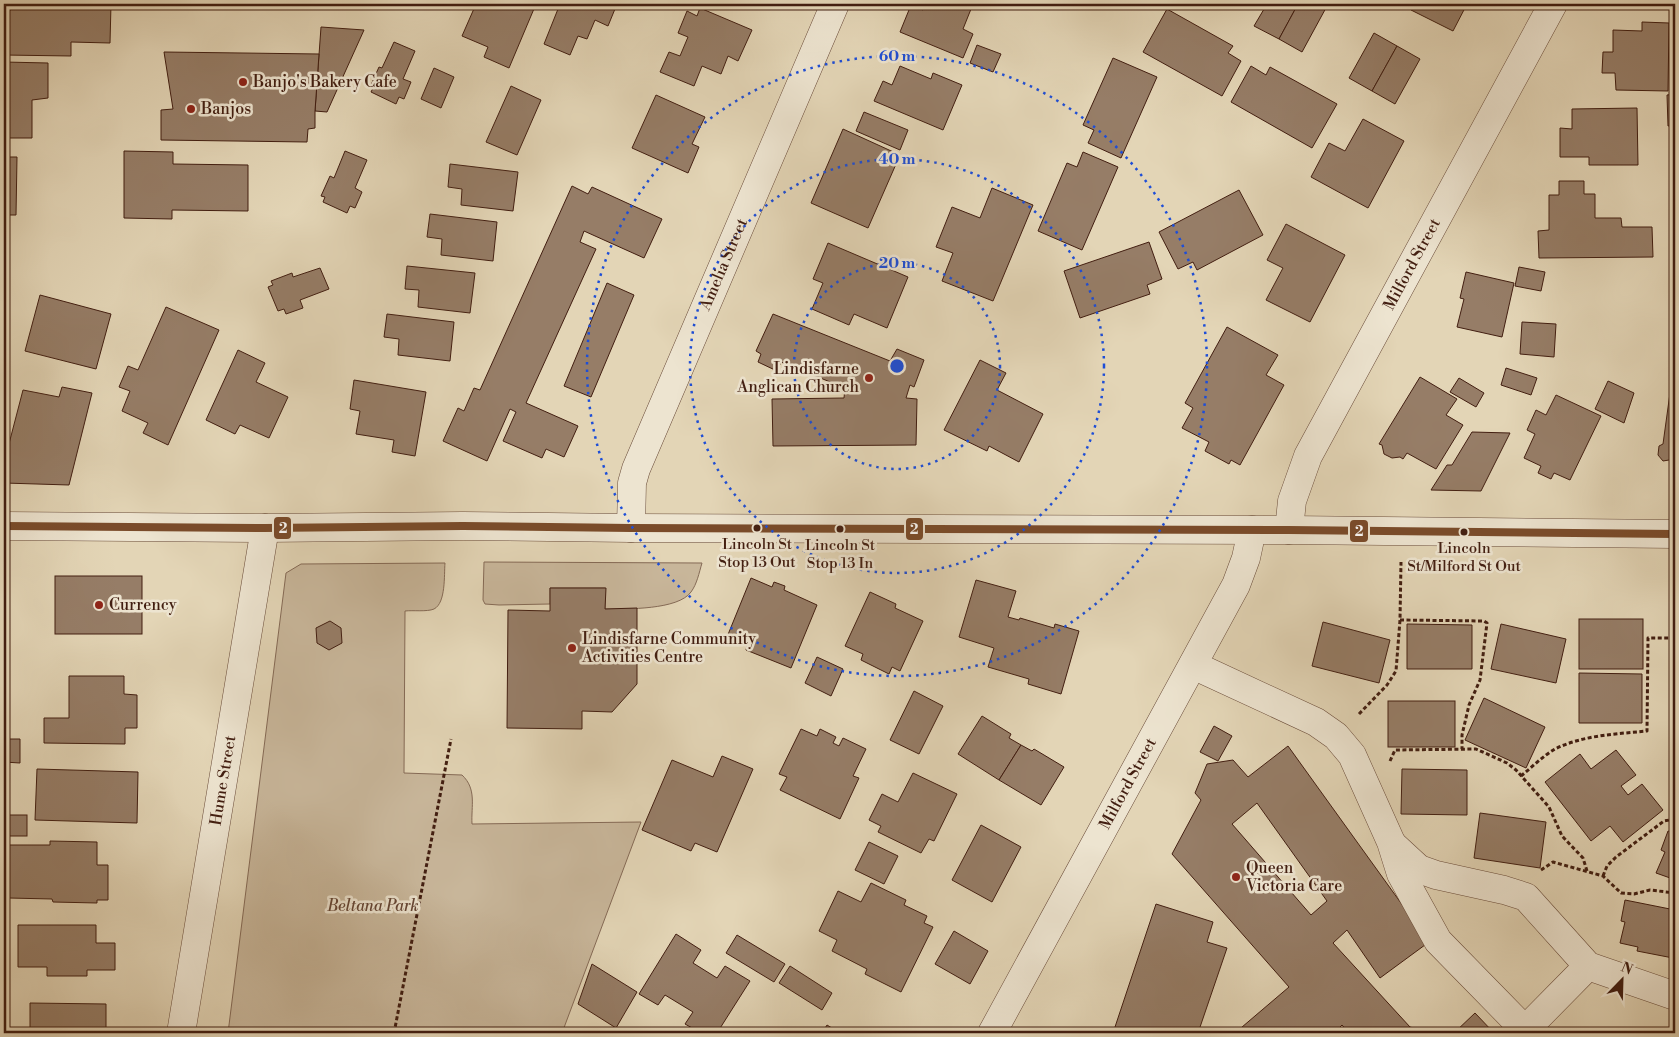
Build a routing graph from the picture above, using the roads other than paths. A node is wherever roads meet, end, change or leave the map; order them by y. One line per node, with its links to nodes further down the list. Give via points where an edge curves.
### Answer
1 (836, 4): 5 (street, Amelia Street, via 636,469 632,483)
2 (1553, 4): 7 (street, Milford Street, via 1308,456 1292,501)
3 (4, 526): 4 (street)
4 (265, 528): 5 (street); 13 (street, Hume Street)
5 (631, 528): 6 (street)
6 (1252, 530): 7 (street); 9 (street, Milford Street, via 1236,585)
7 (1289, 530): 8 (street)
8 (1675, 534)
9 (1193, 665): 10 (street, via 1316,722 1336,736 1352,755); 14 (street, Milford Street)
10 (1391, 842): 11 (street, via 1419,869 1526,897); 11 (street, via 1401,874 1438,941 1525,1030)
11 (1588, 966): 12 (street)
12 (1675, 996)
13 (181, 1033)
14 (992, 1033)

